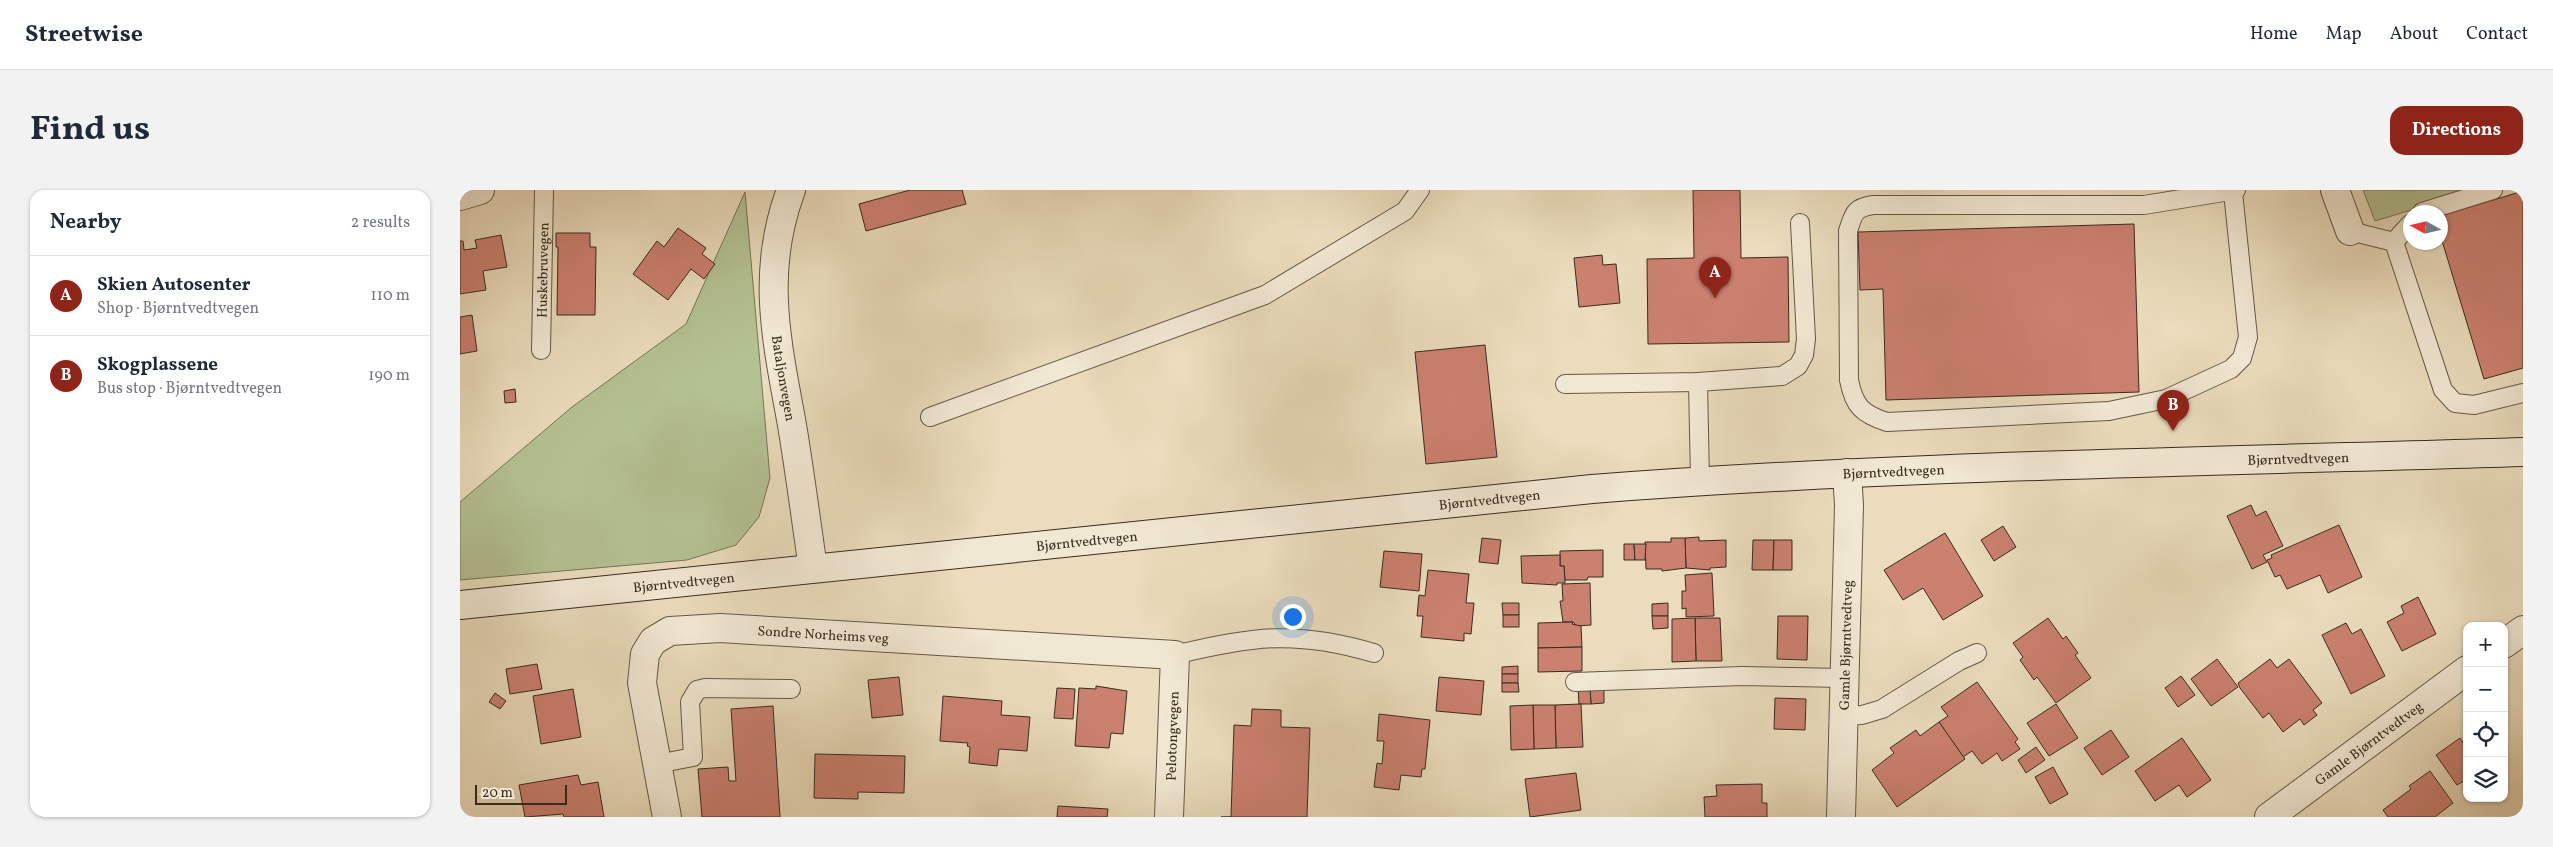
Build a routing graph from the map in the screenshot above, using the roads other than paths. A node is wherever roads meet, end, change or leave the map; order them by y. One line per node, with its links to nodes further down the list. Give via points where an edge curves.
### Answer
1 (480, 190): 8 (main road)
2 (544, 190): 14 (lane, Huskebruvegen)
3 (791, 190): 22 (main road, Bataljonvegen, via 776,244 772,287 774,322)
4 (1420, 190): 18 (lane, via 1405,211 1265,295)
5 (2335, 190): 11 (main road)
6 (2493, 190): 9 (lane)
7 (2234, 191): 7 (lane, via 2144,205 1860,207 1853,215 1848,231 1849,380 1852,397 1866,413 1887,422 2109,411 2166,398 2231,369 2242,358 2248,337)
8 (460, 196)
9 (2445, 205)
10 (1800, 222): 15 (lane, via 1806,339 1804,355 1798,366 1782,376)
11 (2350, 230): 13 (lane)
12 (2403, 232): 13 (lane)
13 (2394, 242): 17 (lane, via 2443,390 2455,403 2474,405)
14 (541, 350)
15 (1698, 382): 16 (lane); 21 (lane)
16 (1565, 384)
17 (2523, 393)
18 (930, 417)
19 (2523, 452): 20 (main road, Bjørntvedtvegen)
20 (1847, 473): 21 (main road, Bjørntvedtvegen); 30 (main road, Gamle Bjørntvedtveg)
21 (1700, 481): 22 (main road, Bjørntvedtvegen)
22 (813, 568): 23 (main road, Bjørntvedtvegen)
23 (460, 605)
24 (2523, 630): 25 (main road)
25 (2508, 641)
26 (1374, 653): 28 (lane, via 1337,642 1278,637 1224,643)
27 (1977, 653): 33 (lane, via 1882,709)
28 (1175, 655): 34 (main road, Sondre Norheims veg, via 720,628 670,631 653,641 645,654 642,683); 36 (main road, Pelotongvegen)
29 (2463, 673): 38 (main road, Gamle Bjørntvedtveg)
30 (1844, 678): 31 (lane, via 1741,676); 33 (main road, Gamle Bjørntvedtveg)
31 (1575, 682)
32 (791, 689): 34 (lane, via 697,690 690,702 693,757)
33 (1843, 716): 37 (main road, Gamle Bjørntvedtveg)
34 (657, 764): 35 (main road, Sondre Norheims veg)
35 (667, 817)
36 (1169, 817)
37 (1841, 817)
38 (2269, 817)

